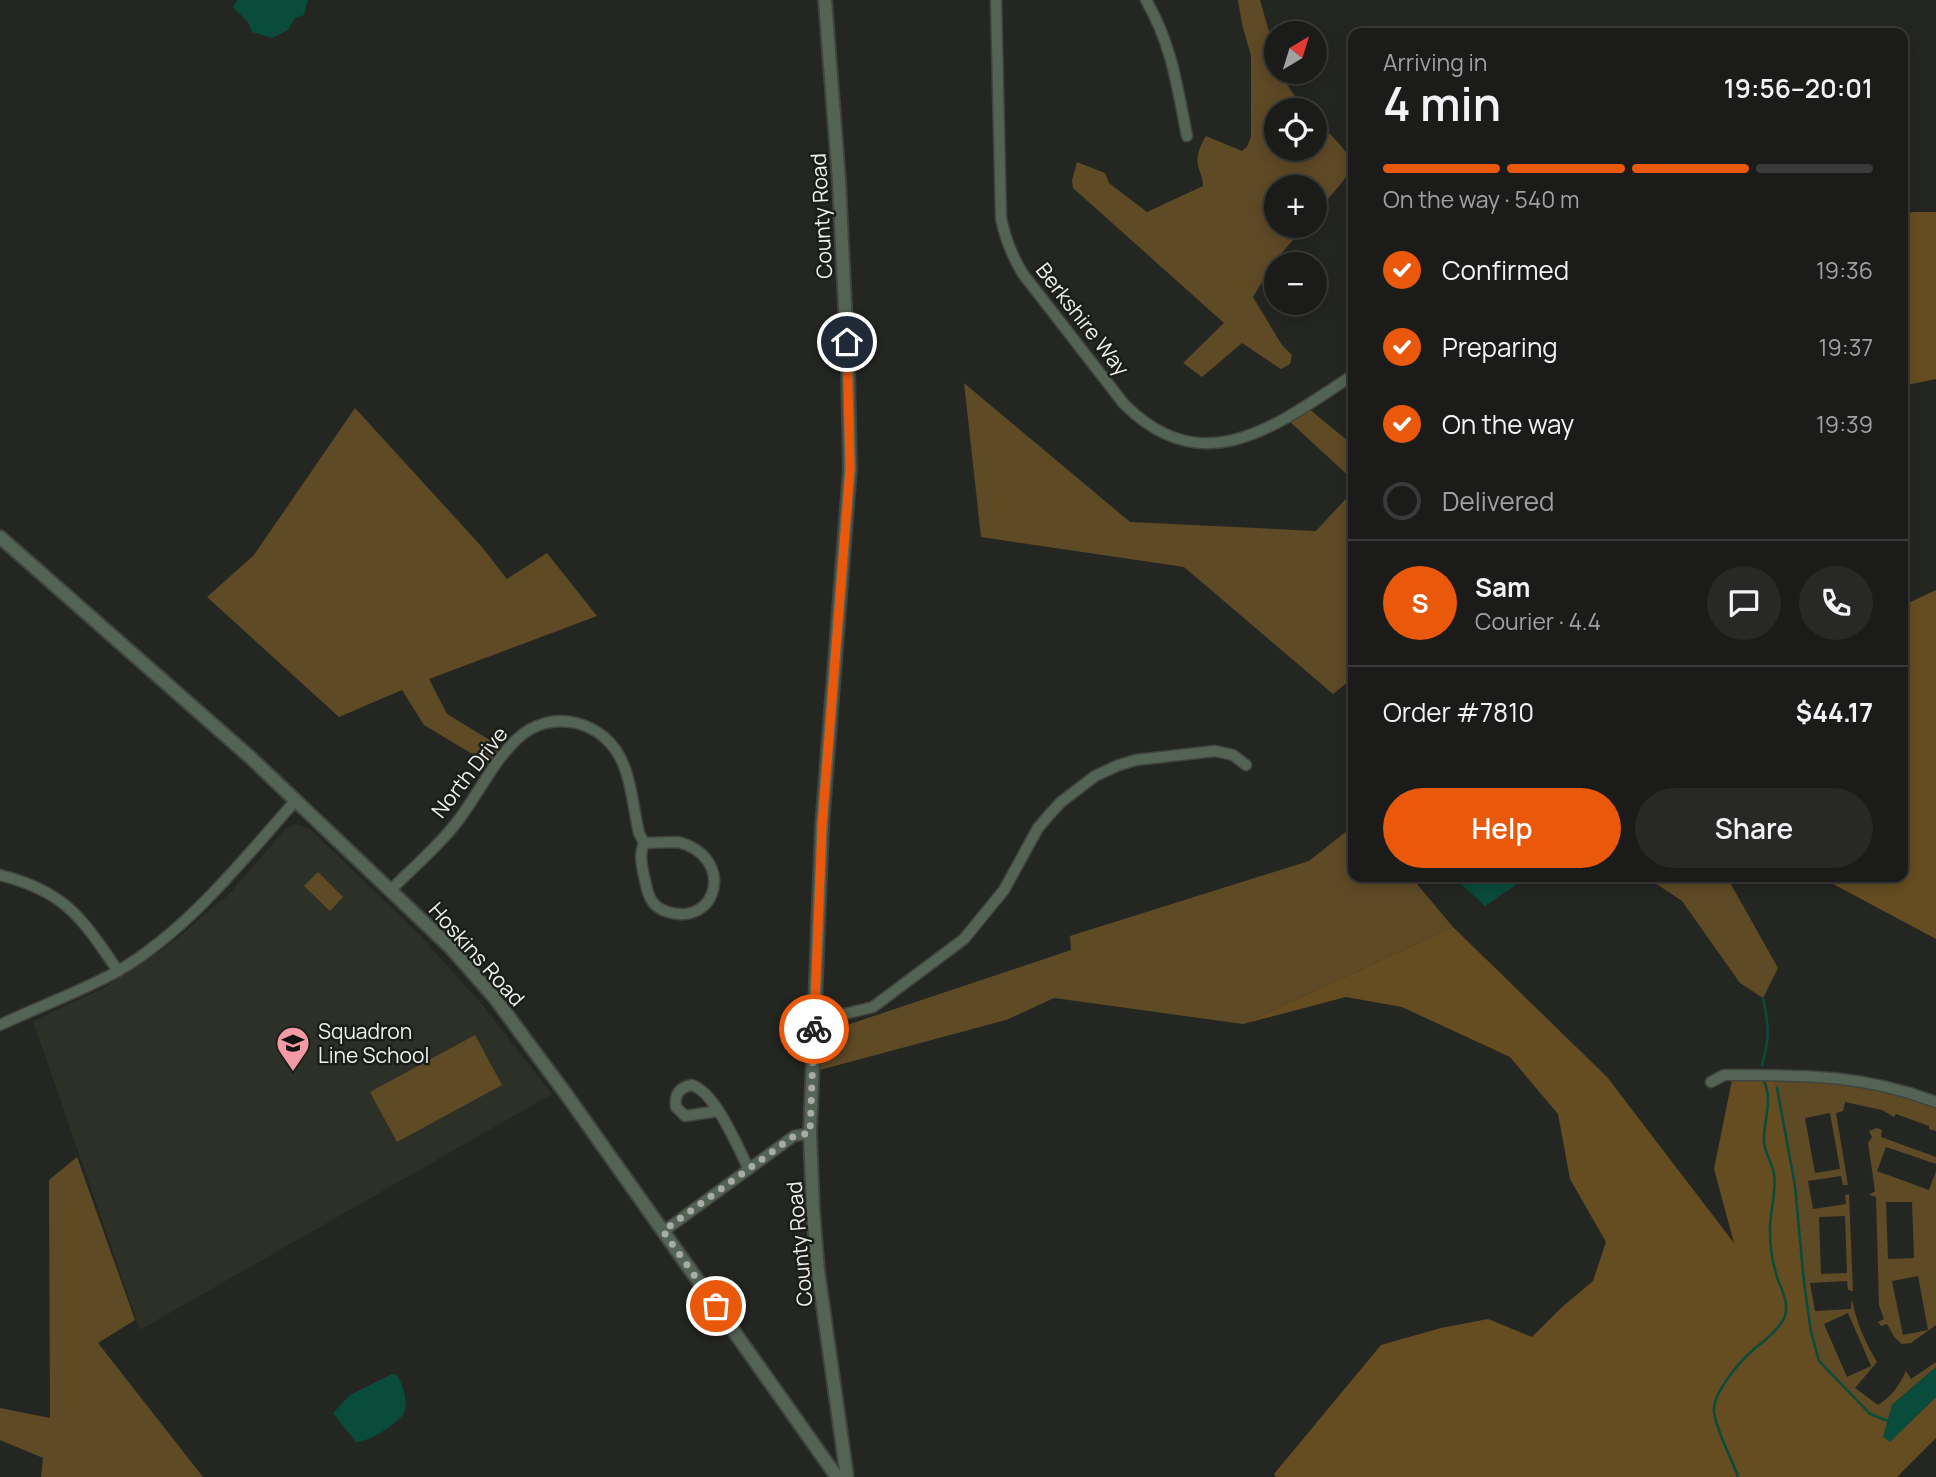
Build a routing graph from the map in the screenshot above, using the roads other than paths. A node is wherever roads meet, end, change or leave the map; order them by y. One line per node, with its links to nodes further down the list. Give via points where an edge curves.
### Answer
1 (825, 0): 13 (street, County Road, via 839,181 850,469 822,826)
2 (996, 0): 5 (street, Berkshire Way, via 1004,234 1023,274 1124,404 1141,421 1170,437 1192,443 1225,443 1284,417)
3 (1146, 0): 4 (street, via 1169,48)
4 (1187, 136)
5 (1348, 378)
6 (0, 537): 8 (street, Hoskins Road)
7 (1246, 765): 13 (street, via 1233,755 1215,751 1136,761 1095,776 1061,802 1038,828 1004,890 956,945 873,1007)
8 (296, 800): 11 (street, Hoskins Road); 12 (street, via 210,897)
9 (644, 843): 9 (street, North Drive, via 640,853 651,900 676,915 696,912 705,905 715,880 704,854 678,842); 11 (street, North Drive, via 624,766 606,738 569,721 543,723 530,727 514,742 456,824)
10 (0, 875): 12 (street, via 43,888 68,906 89,927)
11 (390, 891): 20 (street, Hoskins Road, via 451,948 494,997)
12 (118, 971): 14 (street)
13 (815, 1014): 18 (street, County Road)
14 (0, 1025)
15 (1712, 1082): 16 (street, via 1724,1075 1842,1077)
16 (1936, 1102)
17 (718, 1111): 19 (street)
18 (810, 1133): 19 (street, via 794,1136); 22 (street, County Road, via 818,1271)
19 (749, 1170): 20 (street)
20 (663, 1231): 21 (street, Hoskins Road)
21 (837, 1477)
22 (847, 1477)

